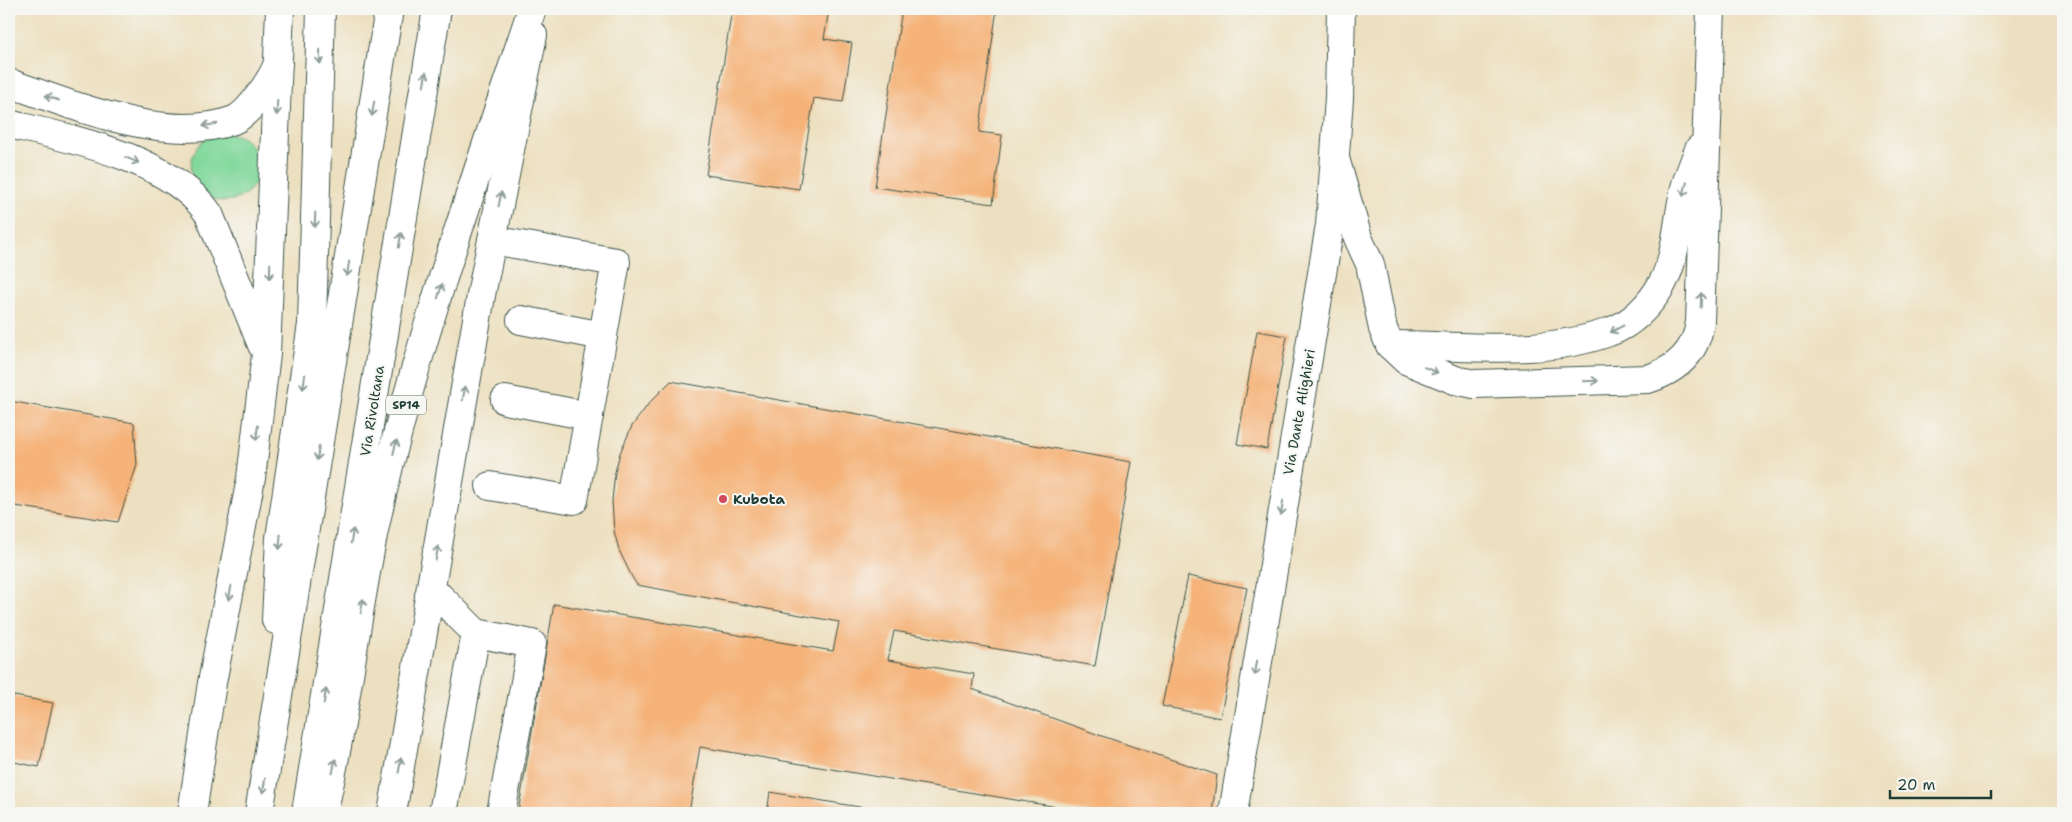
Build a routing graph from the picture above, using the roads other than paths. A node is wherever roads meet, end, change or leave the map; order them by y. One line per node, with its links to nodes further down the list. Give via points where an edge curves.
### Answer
1 (280, 9): 9 (main road)
2 (320, 9): 24 (main road, one-way to 24, via 312,324 280,538)
3 (389, 9): 24 (main road, one-way to 24)
4 (437, 9): 27 (main road, Via Rivoltana / SP14, one-way to 4)
5 (532, 9): 28 (main road, SP14, one-way to 5, via 376,522 403,415)
6 (538, 9): 14 (main road, one-way to 6)
7 (1341, 9): 13 (main road, Via Dante Alighieri)
8 (1711, 9): 12 (main road)
9 (279, 60): 10 (main road, one-way to 10, via 255,100 236,119 197,127 147,125 96,113); 18 (main road, one-way to 18)
10 (9, 84)
11 (9, 124): 18 (main road, one-way to 18, via 87,142 139,163 196,197 209,214)
12 (1708, 127): 17 (main road, one-way to 17, via 1684,190 1672,254 1662,284 1648,304 1624,325 1572,343 1519,347); 17 (main road, one-way to 12, via 1406,360 1455,380 1474,384 1648,379 1665,373 1682,359 1698,338)
13 (1335, 158): 17 (main road, via 1358,238 1370,264 1383,329); 32 (main road, Via Dante Alighieri, one-way to 32, via 1330,225)
14 (492, 240): 16 (main road, via 616,262); 22 (main road, one-way to 14)
15 (521, 320): 16 (main road)
16 (603, 336): 20 (main road)
17 (1390, 345)
18 (266, 354): 25 (main road, one-way to 25, via 251,478 212,683)
19 (505, 400): 20 (main road)
20 (589, 416): 21 (main road, via 574,500)
21 (490, 486)
22 (430, 596): 23 (main road, via 440,597); 29 (main road, one-way to 22)
23 (476, 633): 30 (main road); 31 (main road, via 532,644)
24 (270, 749): 26 (main road, one-way to 26)
25 (192, 813)
26 (259, 813)
27 (306, 813)
28 (323, 813)
29 (392, 813)
30 (443, 813)
31 (501, 813)
32 (1233, 813)

